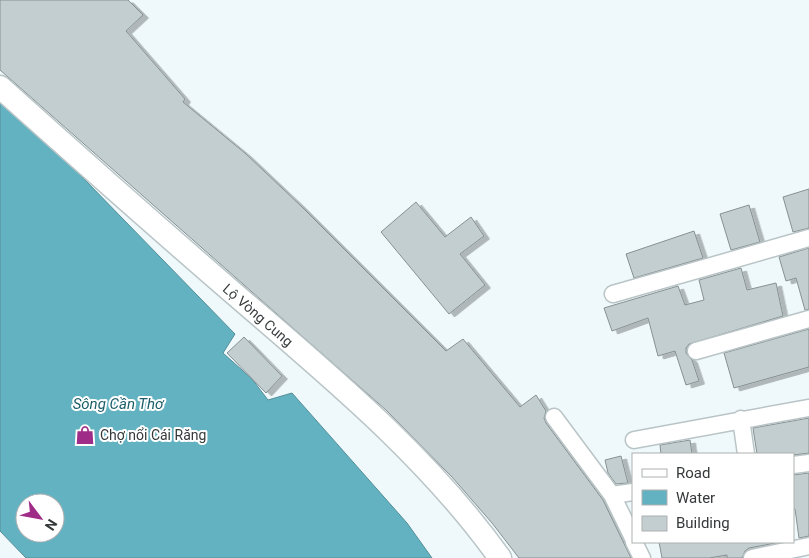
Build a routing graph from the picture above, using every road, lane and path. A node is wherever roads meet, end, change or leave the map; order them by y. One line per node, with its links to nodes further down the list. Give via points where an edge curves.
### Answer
1 (0, 87): 18 (main road, Lộ Vòng Cung, via 324,371 442,486)
2 (809, 238): 3 (street)
3 (613, 294)
4 (809, 319): 5 (street)
5 (696, 351)
6 (808, 408): 8 (street)
7 (554, 417): 14 (street)
8 (741, 419): 9 (street); 10 (street)
9 (634, 440)
10 (746, 453)
11 (809, 463): 12 (street)
12 (794, 465)
13 (632, 492): 14 (street)
14 (612, 495): 15 (street)
15 (632, 536)
16 (634, 543): 19 (street)
17 (809, 546): 20 (street)
18 (500, 558)
19 (642, 558)
20 (752, 558)

